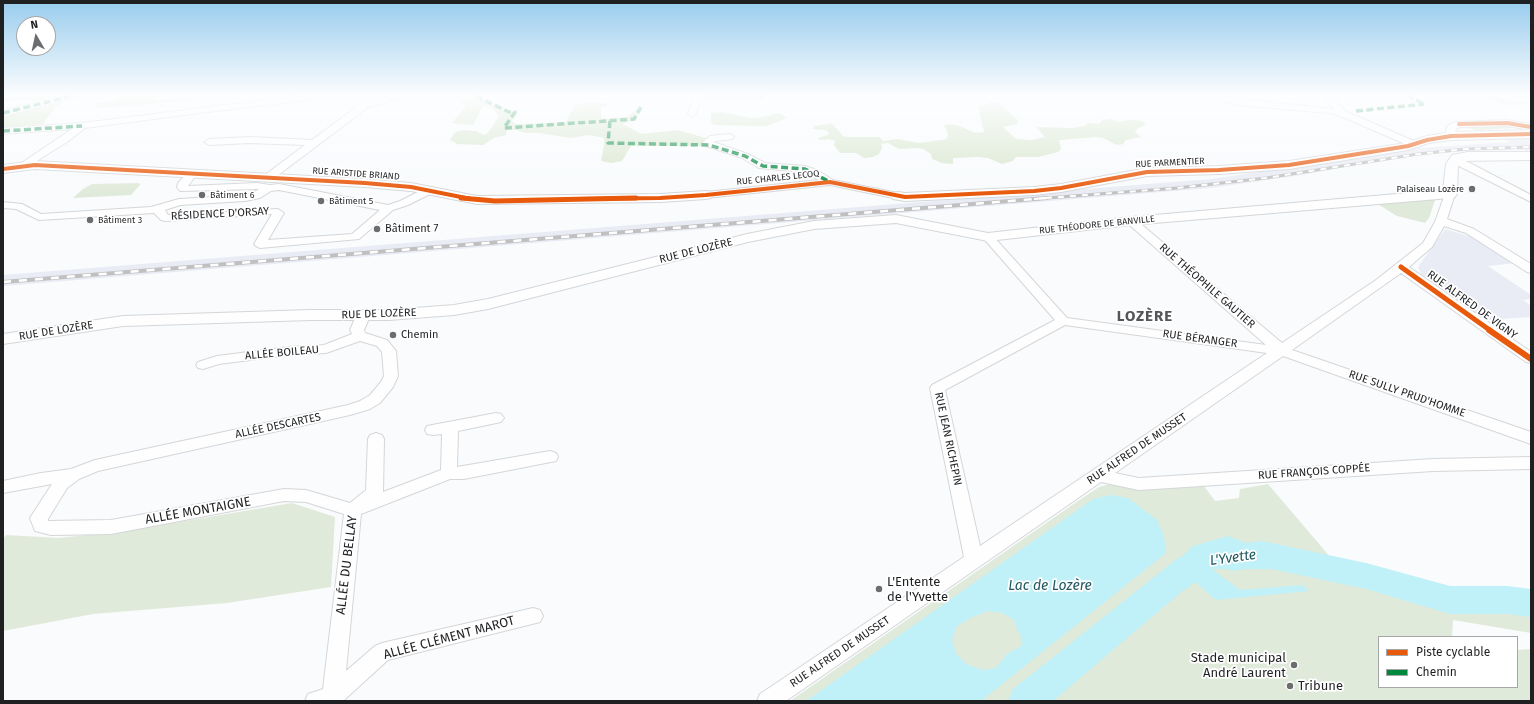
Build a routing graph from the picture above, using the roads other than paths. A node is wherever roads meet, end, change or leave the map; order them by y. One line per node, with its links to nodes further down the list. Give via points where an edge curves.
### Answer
1 (53, 128): 6 (street)
2 (80, 128): 15 (street)
3 (334, 128): 11 (street)
4 (1378, 128): 12 (street)
5 (1451, 128): 8 (street)
6 (3, 131)
7 (1531, 134): 8 (street, RUE PARMENTIER)
8 (1451, 136): 12 (street, RUE PARMENTIER)
9 (729, 137): 17 (street, via 713,138 708,142 763,166 806,169)
10 (209, 142): 11 (street, via 250,140)
11 (314, 143): 18 (street)
12 (1416, 143): 22 (street, RUE PARMENTIER, via 1288,165 1130,174 1034,192)
13 (1531, 156): 14 (street, via 1468,156)
14 (1454, 160): 20 (street, RUE ALFRED DE MUSSET, via 1450,175); 23 (street)
15 (24, 166): 16 (street, RUE ARISTIDE BRIAND); 18 (street, RUE ARISTIDE BRIAND, via 192,174)
16 (3, 169)
17 (830, 182): 21 (street, RUE CHARLES LECOQ); 22 (street, RUE CHARLES LECOQ)
18 (269, 183): 19 (street, RUE ARISTIDE BRIAND, via 393,185); 25 (street, RÉSIDENCE D'ORSAY, via 256,196 179,202); 26 (street, RÉSIDENCE D'ORSAY)
19 (430, 190): 21 (street, RUE ARISTIDE BRIAND, via 464,199 495,201); 26 (street, RÉSIDENCE D'ORSAY, via 417,198)
20 (1450, 194): 27 (street, RUE THÉODORE DE BANVILLE); 28 (street, RUE ALFRED DE MUSSET)
21 (706, 195)
22 (898, 196)
23 (1531, 199)
24 (3, 205): 25 (street, RÉSIDENCE D'ORSAY, via 18,206 39,217)
25 (159, 208): 26 (street, RÉSIDENCE D'ORSAY, via 165,218 274,211 278,213 260,244 355,237)
26 (389, 208)
27 (1131, 221): 29 (street, RUE THÉODORE DE BANVILLE); 37 (street, RUE THÉOPHILE GAUTIER)
28 (1441, 222): 31 (street, RUE ALFRED DE MUSSET, via 1428,244); 32 (street, via 1470,231)
29 (988, 237): 30 (street, RUE THÉODORE DE BANVILLE, via 896,219 814,225); 34 (street)
30 (747, 238): 33 (street, RUE DE LOZÈRE, via 488,304 454,310)
31 (1401, 267): 37 (street, RUE ALFRED DE MUSSET); 38 (street, RUE ALFRED DE VIGNY)
32 (1531, 269)
33 (363, 316): 35 (street, via 357,330); 36 (street, RUE DE LOZÈRE, via 123,321)
34 (1063, 321): 37 (street, RUE BÉRANGER); 53 (street, RUE JEAN RICHEPIN, via 937,388)
35 (360, 336): 39 (street, ALLÉE BOILEAU, via 326,349 224,359); 48 (street, ALLÉE DESCARTES, via 382,343 389,351 391,376 382,392 365,405 96,466)
36 (3, 339)
37 (1282, 350): 43 (street, RUE SULLY PRUD'HOMME); 49 (street, RUE ALFRED DE MUSSET)
38 (1531, 359)
39 (203, 365)
40 (496, 418): 41 (street)
41 (450, 427): 42 (street); 47 (street)
42 (433, 430)
43 (1531, 438)
44 (376, 439): 51 (street, ALLÉE DU BELLAY, via 374,493)
45 (550, 456): 47 (street, via 464,474)
46 (1531, 463): 49 (street, RUE FRANÇOIS COPPÉE, via 1426,465 1139,484)
47 (449, 472): 51 (street)
48 (73, 475): 50 (street, ALLÉE DESCARTES, via 41,478); 52 (street, ALLÉE DESCARTES, via 61,484 46,506 39,518)
49 (1099, 476): 53 (street, RUE ALFRED DE MUSSET)
50 (3, 487)
51 (353, 510): 52 (street, ALLÉE MONTAIGNE, via 306,496 284,495 110,527); 55 (street, ALLÉE DU BELLAY)
52 (41, 526)
53 (974, 560): 56 (street, RUE ALFRED DE MUSSET)
54 (533, 616): 55 (street, ALLÉE CLÉMENT MAROT, via 382,652)
55 (327, 700)
56 (768, 701)

